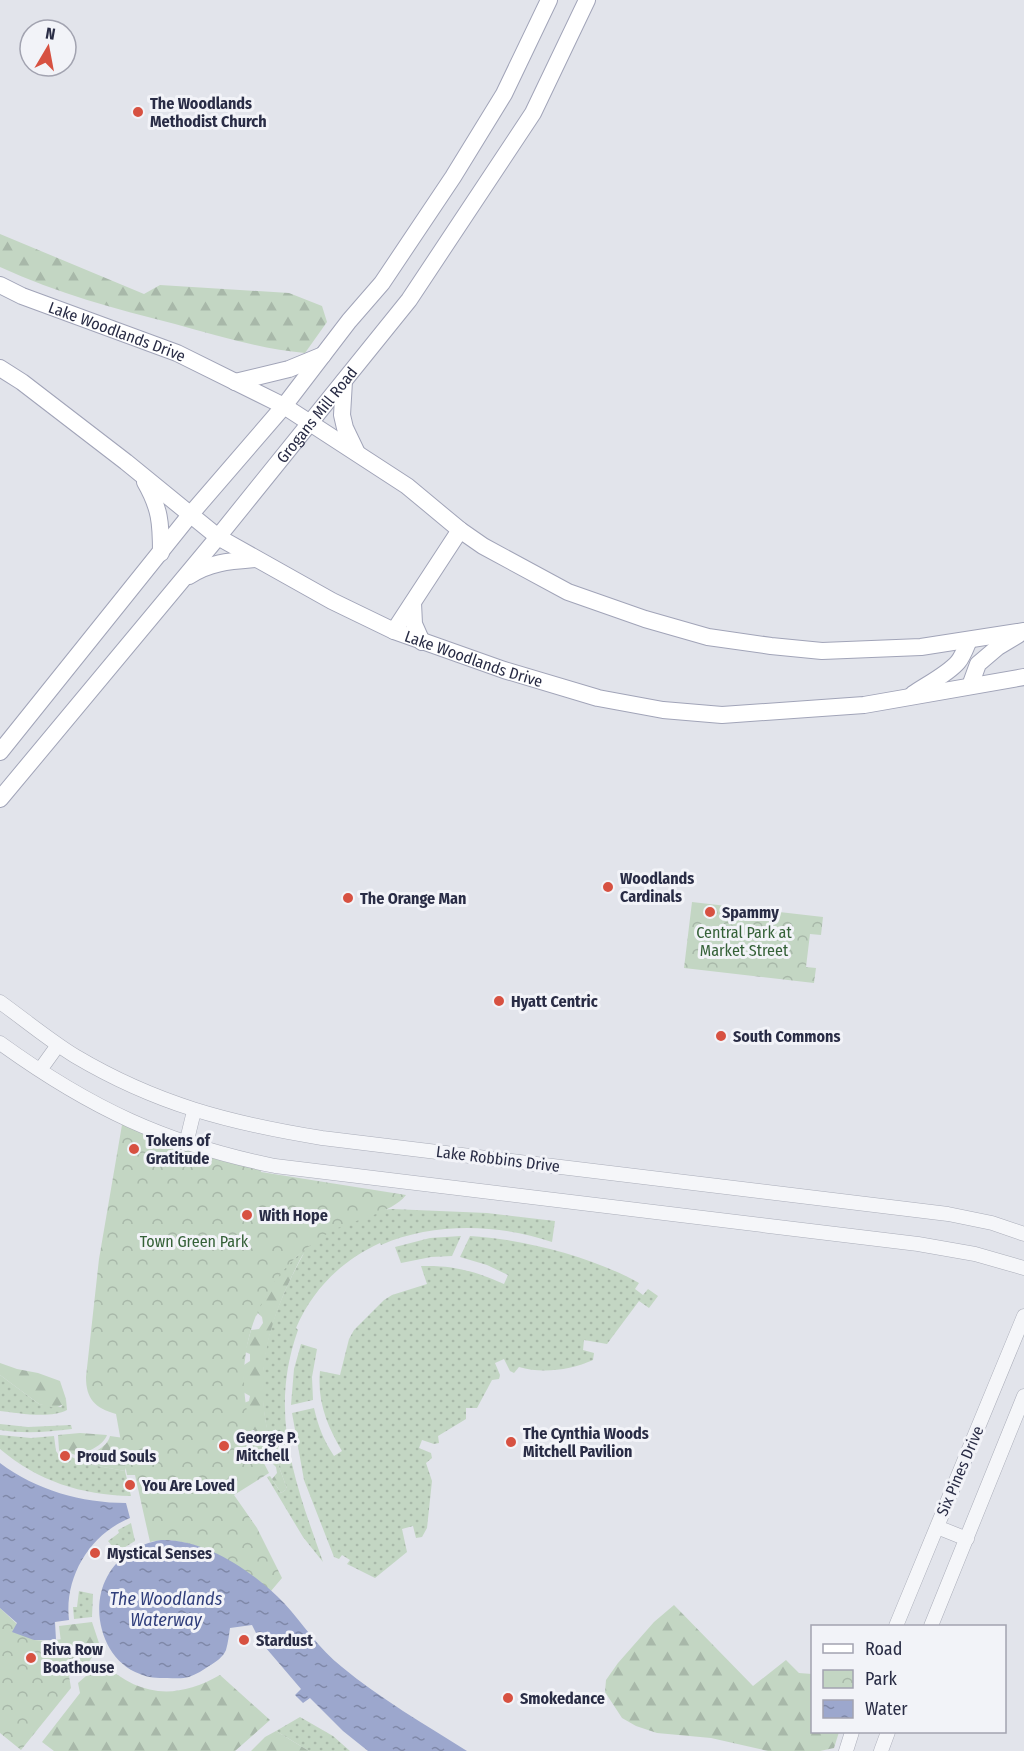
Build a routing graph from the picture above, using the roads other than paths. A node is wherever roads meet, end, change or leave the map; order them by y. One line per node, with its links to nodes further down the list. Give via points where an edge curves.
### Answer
1 (549, 0): 4 (main road, Grogans Mill Road, via 504,94 453,177 382,283)
2 (587, 0): 6 (main road, Grogans Mill Road, via 533,113 409,300)
3 (0, 285): 7 (main road, Lake Woodlands Drive, via 177,353)
4 (324, 354): 7 (main road, via 289,369); 8 (main road, Grogans Mill Road)
5 (0, 368): 11 (main road, Lake Woodlands Drive)
6 (344, 381): 9 (main road, Grogans Mill Road); 10 (main road, via 342,415)
7 (235, 382): 8 (main road, Lake Woodlands Drive)
8 (284, 406): 9 (main road, Lake Woodlands Drive); 12 (main road, Grogans Mill Road)
9 (311, 422): 10 (main road, Lake Woodlands Drive); 14 (main road, Grogans Mill Road)
10 (356, 452): 13 (main road, Lake Woodlands Drive, via 407,486)
11 (140, 474): 12 (main road, Lake Woodlands Drive); 15 (main road, via 154,497 161,523)
12 (190, 515): 14 (main road, Lake Woodlands Drive); 15 (main road, Grogans Mill Road)
13 (460, 530): 18 (main road); 21 (main road, Lake Woodlands Drive, via 568,592 708,636 822,651 921,647)
14 (218, 537): 16 (main road, Lake Woodlands Drive); 17 (main road, Grogans Mill Road)
15 (161, 553): 26 (main road, Grogans Mill Road)
16 (256, 559): 17 (main road, via 217,562); 19 (main road, Lake Woodlands Drive)
17 (179, 583): 27 (main road, Grogans Mill Road)
18 (413, 603): 19 (main road); 22 (main road, via 414,624)
19 (394, 631): 22 (main road, Lake Woodlands Drive)
20 (1024, 631): 21 (main road, Lake Woodlands Drive); 24 (main road, via 978,664)
21 (969, 640): 25 (main road, via 948,671)
22 (422, 642): 25 (main road, Lake Woodlands Drive, via 598,698 663,710 722,715 864,705)
23 (1024, 677): 24 (main road, Lake Woodlands Drive)
24 (970, 686): 25 (main road, Lake Woodlands Drive)
25 (910, 697)
26 (0, 752)
27 (0, 799)
28 (0, 1002): 30 (street, Lake Robbins Drive)
29 (0, 1043): 31 (street, Lake Robbins Drive)
30 (58, 1045): 31 (street); 32 (street, Lake Robbins Drive, via 124,1082)
31 (40, 1070): 33 (street, Lake Robbins Drive, via 103,1108)
32 (194, 1111): 33 (street); 34 (street, Lake Robbins Drive, via 322,1138 948,1214)
33 (186, 1144): 35 (street, Lake Robbins Drive, via 275,1166 918,1244)
34 (1024, 1234)
35 (1024, 1268)
36 (1024, 1316): 38 (street, Six Pines Drive)
37 (1024, 1396): 39 (street, Six Pines Drive)
38 (937, 1527): 39 (street); 40 (street, Six Pines Drive)
39 (967, 1539): 41 (street, Six Pines Drive)
40 (896, 1625)
41 (931, 1625)
42 (851, 1733): 44 (street)
43 (887, 1733): 45 (street)
44 (846, 1751)
45 (881, 1751)

